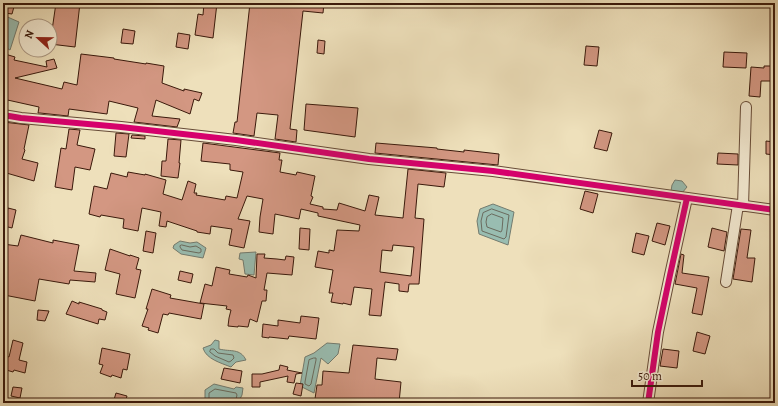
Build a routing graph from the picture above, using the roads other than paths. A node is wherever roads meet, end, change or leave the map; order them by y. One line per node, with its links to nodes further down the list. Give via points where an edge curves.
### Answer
1 (746, 107): 4 (street)
2 (3, 115): 3 (street, via 236,140 369,159 493,171)
3 (687, 198): 4 (street); 7 (street, via 658,332)
4 (741, 205): 5 (street); 6 (street)
5 (775, 210)
6 (726, 282)
7 (648, 403)

